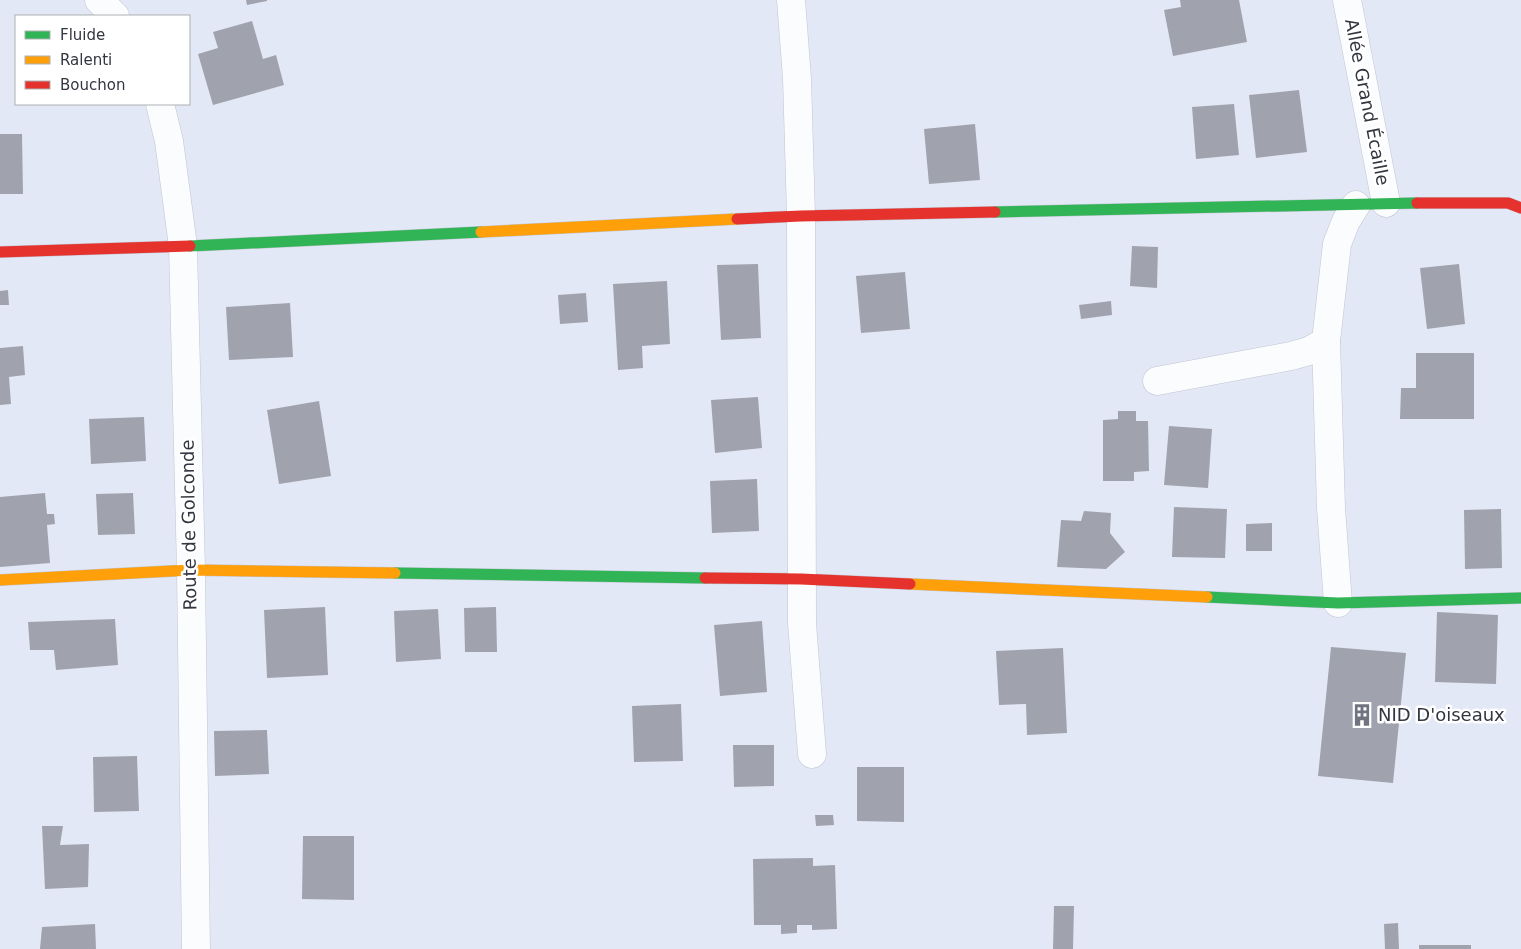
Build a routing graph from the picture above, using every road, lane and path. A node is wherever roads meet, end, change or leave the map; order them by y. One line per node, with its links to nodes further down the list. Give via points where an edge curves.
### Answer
1 (99, 0): 4 (street)
2 (791, 0): 9 (street)
3 (1347, 0): 6 (street, Allée Grand Écaille)
4 (114, 15)
5 (160, 105): 10 (street, Route de Golconde, via 169,141)
6 (1386, 203): 7 (street); 8 (street, via 1508,203)
7 (1356, 205): 9 (street); 12 (street, via 1337,244)
8 (1521, 208)
9 (801, 216): 10 (street); 15 (street)
10 (184, 246): 11 (street); 14 (street, Route de Golconde)
11 (0, 252)
12 (1326, 341): 13 (street, via 1291,356); 18 (street, via 1331,508)
13 (1157, 381)
14 (190, 570): 15 (street); 16 (street); 20 (street, Route de Golconde)
15 (801, 579): 18 (street); 19 (street)
16 (0, 580)
17 (1521, 598): 18 (street)
18 (1338, 603)
19 (812, 754)
20 (196, 949)

